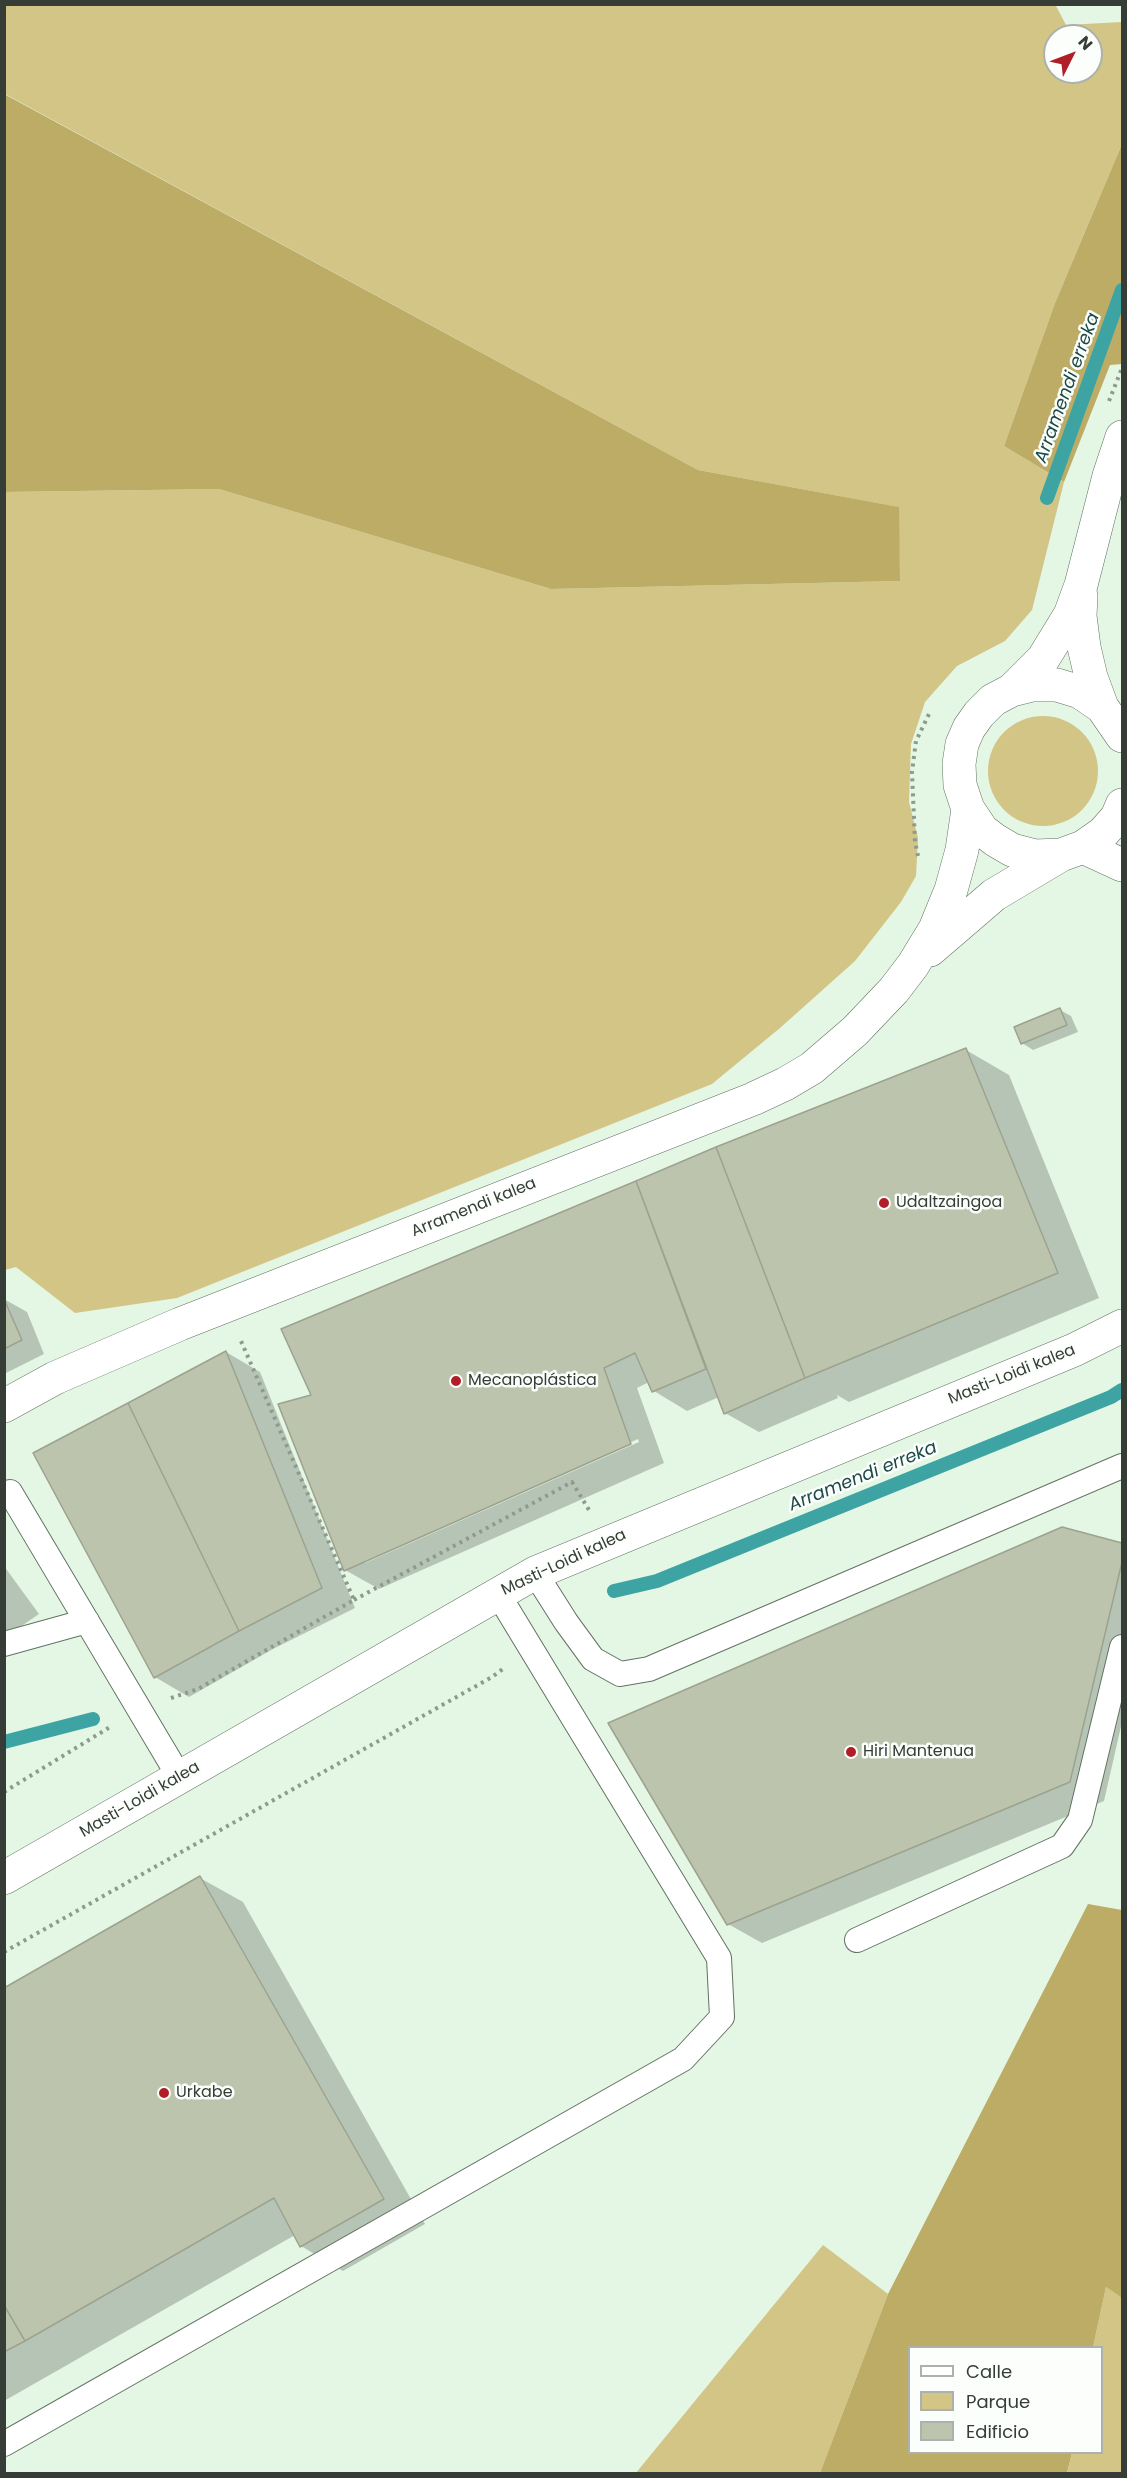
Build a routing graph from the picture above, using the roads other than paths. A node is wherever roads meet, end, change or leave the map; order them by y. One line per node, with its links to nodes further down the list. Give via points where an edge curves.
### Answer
1 (1122, 437): 2 (street)
2 (1081, 585): 3 (street, via 1055,643); 4 (street, via 1084,647)
3 (1012, 690): 4 (street, via 1058,685 1080,692); 7 (street, via 993,700 979,714 962,744 958,764)
4 (1102, 707): 5 (street)
5 (1122, 736)
6 (1122, 805): 8 (street, Arramendi kalea, via 1103,833)
7 (968, 809): 8 (street, via 982,830 1012,850 1035,856); 10 (street, Arramendi kalea, via 951,890 935,929)
8 (1072, 851): 9 (street); 10 (street, Arramendi kalea, via 994,895)
9 (1122, 865)
10 (913, 965): 12 (street, Arramendi kalea, via 855,1031 812,1068 785,1084 180,1324 55,1378)
11 (1122, 1326): 15 (street, Masti-Loidi kalea, via 1074,1350)
12 (4, 1406)
13 (1122, 1466): 15 (lane, via 649,1669 620,1674 593,1659)
14 (10, 1492): 17 (lane)
15 (535, 1574): 16 (street, Masti-Loidi kalea)
16 (498, 1594): 20 (street, Masti-Loidi kalea); 23 (lane, via 719,1958 722,2017 683,2059)
17 (87, 1621): 18 (lane); 20 (lane)
18 (4, 1644)
19 (1122, 1647): 22 (lane, via 1080,1820 1062,1846)
20 (180, 1778): 21 (street, Masti-Loidi kalea)
21 (4, 1878)
22 (857, 1940)
23 (4, 2444)

